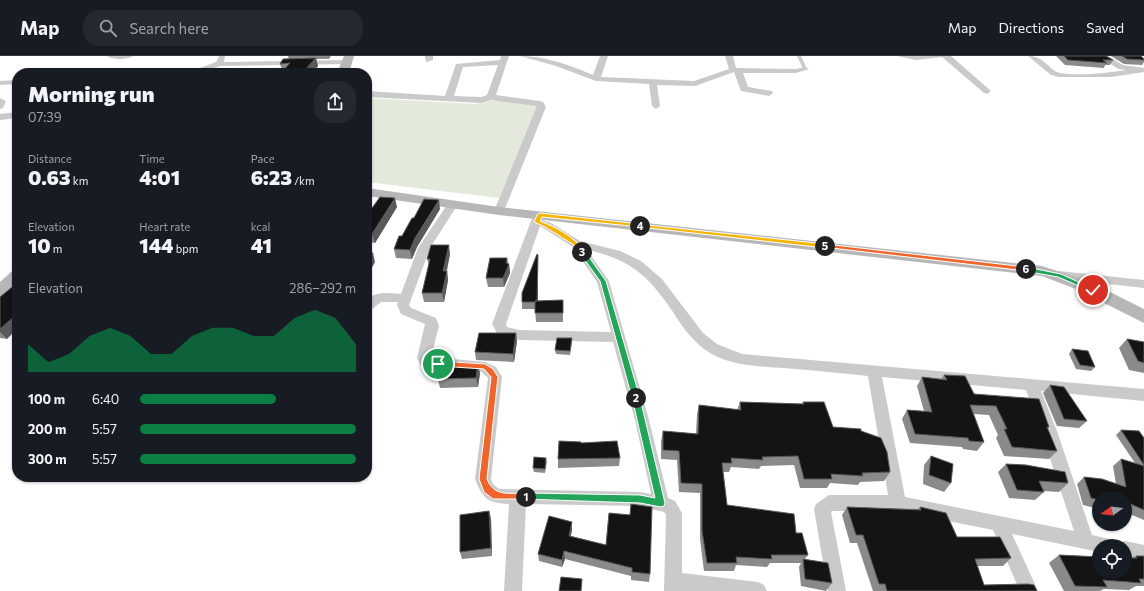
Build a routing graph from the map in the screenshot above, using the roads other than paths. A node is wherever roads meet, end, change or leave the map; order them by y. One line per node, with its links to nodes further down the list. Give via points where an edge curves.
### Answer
1 (112, 56): 2 (street)
2 (129, 56)
3 (223, 56): 16 (street)
4 (287, 56): 15 (street)
5 (524, 56): 22 (street, via 559,64)
6 (604, 56): 22 (street)
7 (729, 56): 20 (street)
8 (799, 56): 19 (lane)
9 (901, 56): 10 (street)
10 (939, 56)
11 (946, 56): 26 (street)
12 (1032, 56): 21 (street, via 1059,75 1111,75)
13 (1103, 56): 21 (street, via 1121,67)
14 (504, 59): 29 (street); 30 (street, via 460,66)
15 (282, 63): 16 (street); 17 (street)
16 (219, 64): 18 (street)
17 (346, 64)
18 (207, 68)
19 (805, 69): 20 (street)
20 (735, 70): 25 (street, via 695,84); 28 (street, via 744,89)
21 (1143, 70)
22 (596, 79): 25 (street)
23 (12, 82): 24 (street)
24 (0, 83)
25 (653, 83): 33 (street)
26 (987, 91)
27 (372, 94): 30 (street)
28 (769, 94)
29 (492, 97): 30 (street, via 481,100); 38 (street, via 537,103 542,107)
30 (449, 98)
31 (0, 101): 32 (street)
32 (0, 106)
33 (656, 106)
34 (12, 116): 35 (street)
35 (0, 117)
36 (372, 195): 37 (street, via 380,200)
37 (453, 204): 38 (street); 43 (street, via 424,248)
38 (499, 211): 39 (street)
39 (538, 218): 40 (street); 41 (street, via 888,253); 46 (street, via 499,324 502,330 519,335)
40 (576, 244): 46 (street, via 603,281); 47 (street, via 598,248 637,264 654,280 696,333 708,345 719,351 742,359)
41 (1059, 275): 42 (street); 45 (street)
42 (1144, 284)
43 (404, 298): 44 (street, via 377,297); 50 (street, via 403,305 406,310 431,321 424,358 426,362 485,367 495,377 483,479 487,489 496,496)
44 (372, 300)
45 (1144, 318)
46 (619, 337): 51 (street)
47 (874, 372): 48 (street); 52 (street)
48 (1031, 386): 49 (street); 54 (street)
49 (1144, 395)
50 (518, 496): 51 (street, via 640,499); 59 (street)
51 (661, 503): 58 (street, via 669,506 674,512)
52 (898, 503): 53 (street); 61 (street, via 829,503 822,510)
53 (999, 524): 54 (street); 62 (street)
54 (1086, 541): 55 (street)
55 (1092, 542)
56 (1132, 551): 57 (street)
57 (1144, 553)
58 (673, 586): 60 (street)
59 (513, 591)
60 (758, 591)
61 (837, 591)
62 (1029, 591)

